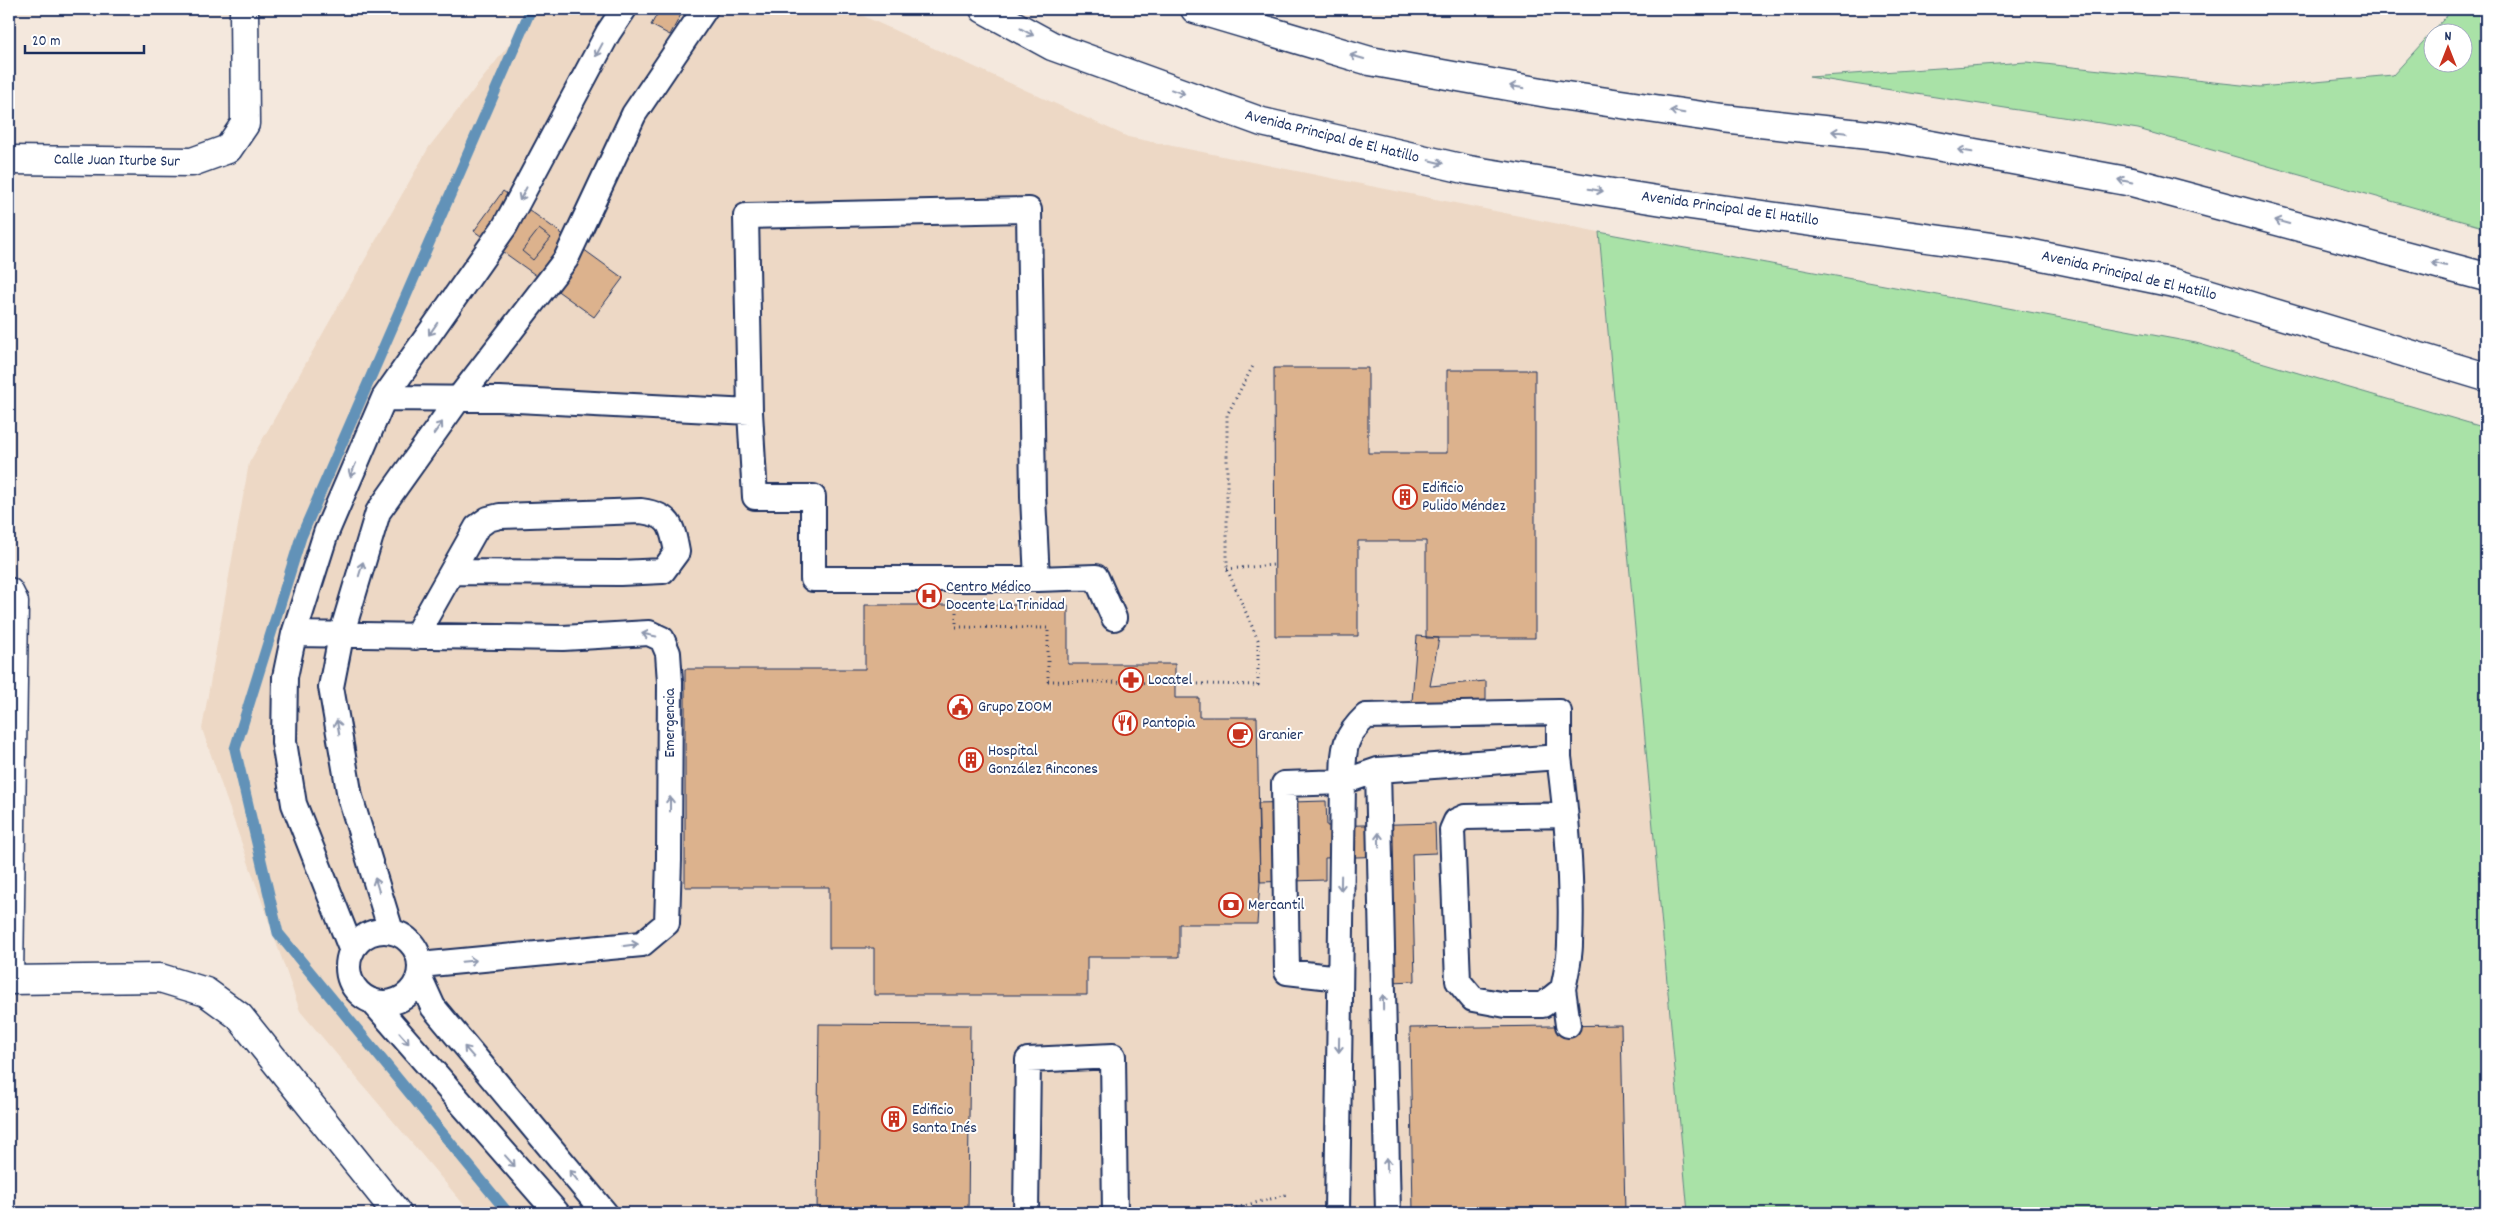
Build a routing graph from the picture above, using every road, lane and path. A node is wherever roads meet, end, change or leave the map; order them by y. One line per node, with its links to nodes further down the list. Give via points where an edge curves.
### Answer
1 (244, 9): 6 (main road, Calle Juan Iturbe Sur, via 245,124 228,149 192,162)
2 (624, 9): 10 (lane, one-way to 10, via 505,226)
3 (705, 9): 11 (lane, via 634,114 566,259)
4 (984, 9): 9 (main road, Avenida Principal de El Hatillo, one-way to 9, via 1052,46 1262,122 1469,170 1669,202 2013,250 2174,283)
5 (1195, 9): 7 (main road, one-way to 5, via 2132,182 1887,137 1723,119 1553,94 1370,61)
6 (9, 160)
7 (2486, 277)
8 (1253, 366): 14 (path, via 1227,415)
9 (2486, 377)
10 (384, 398): 11 (lane); 20 (lane, one-way to 20, via 326,533)
11 (459, 398): 12 (lane); 21 (lane, one-way to 11, via 378,512)
12 (750, 412): 16 (lane, via 755,497 814,497 814,579); 16 (lane, via 746,216 1029,210)
13 (1274, 566): 14 (path)
14 (1227, 569): 19 (path, via 1258,640 1258,685 1048,681 1048,628)
15 (452, 572): 15 (lane, via 477,528 488,519 500,516 641,511 659,514 672,527 677,552 663,571); 22 (lane)
16 (1037, 579): 18 (lane, via 1096,577)
17 (9, 592): 31 (main road, via 14,602)
18 (1114, 618)
19 (956, 627)
20 (294, 634): 21 (lane, Emergencia); 28 (lane, via 286,677 284,742 294,804)
21 (341, 636): 22 (lane, Emergencia); 27 (lane, one-way to 21, via 350,798 331,687)
22 (414, 637): 29 (lane, Emergencia, one-way to 22, via 642,944 667,923 670,682 668,653 662,639 649,633 563,638)
23 (1560, 758): 24 (lane); 25 (lane, via 1559,712 1366,716 1351,730 1344,750); 26 (lane)
24 (1378, 770): 25 (lane); 43 (lane, one-way to 24)
25 (1343, 782): 30 (lane, one-way to 30); 30 (lane, via 1284,784 1287,972)
26 (1565, 815): 32 (lane, via 1570,945); 32 (lane, via 1465,817 1456,821 1452,830 1458,981 1472,999 1506,1004 1543,1005)
27 (391, 931): 28 (lane, via 368,934); 29 (lane, via 411,943 418,953)
28 (352, 951): 33 (lane, via 348,963 354,986)
29 (420, 970): 33 (lane, via 406,995 396,1001); 38 (lane, one-way to 29, via 433,1007)
30 (1340, 978): 42 (lane, one-way to 42)
31 (9, 980): 36 (main road, via 160,978 206,992 239,1016)
32 (1563, 989): 34 (lane)
33 (372, 1001): 37 (lane, one-way to 37)
34 (1568, 1026)
35 (1289, 1194): 41 (path)
36 (397, 1213)
37 (557, 1213)
38 (605, 1213)
39 (1026, 1213): 40 (lane, via 1028,1060 1113,1056)
40 (1115, 1213)
41 (1217, 1213)
42 (1337, 1213)
43 (1388, 1213)

